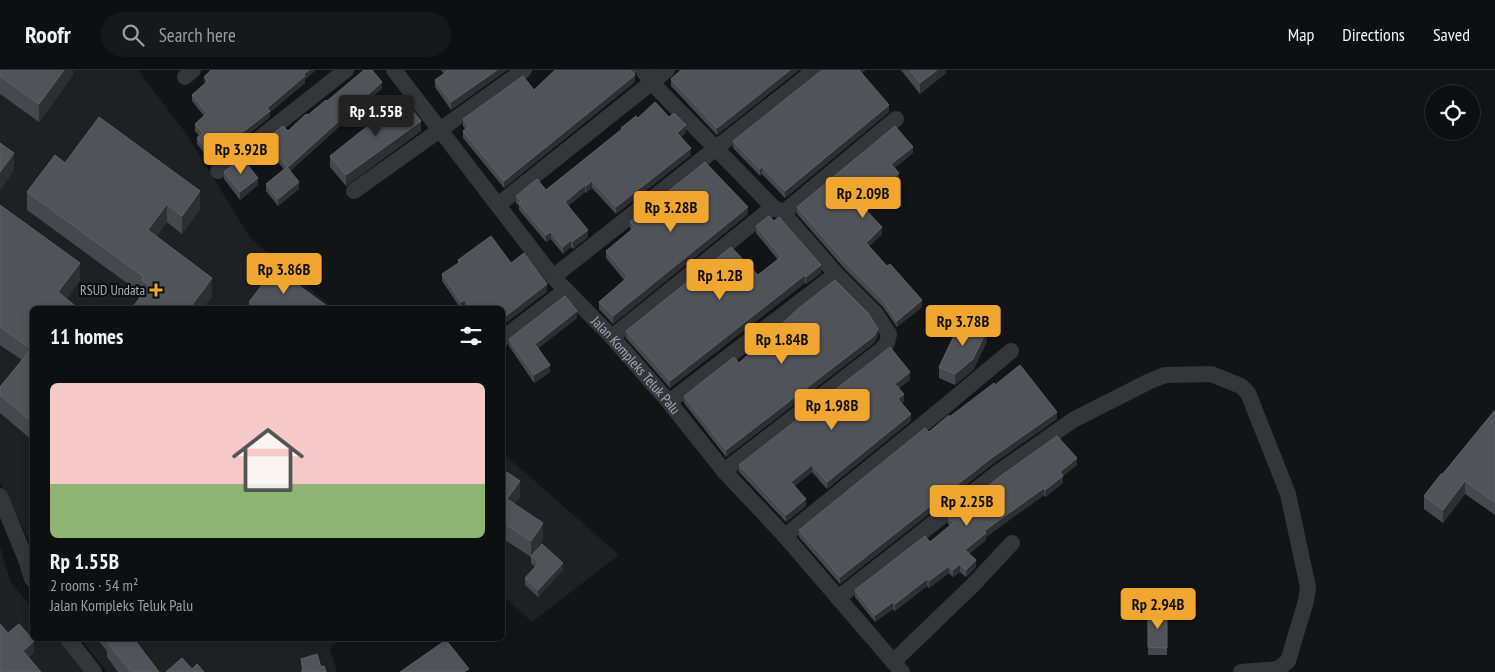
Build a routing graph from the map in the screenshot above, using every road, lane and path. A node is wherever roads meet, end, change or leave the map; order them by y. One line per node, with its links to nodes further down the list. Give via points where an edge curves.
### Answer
1 (346, 70): 10 (street)
2 (394, 70): 8 (street, Jalan Kompleks Teluk Palu)
3 (524, 70): 8 (street)
4 (667, 70): 6 (street)
5 (815, 70): 9 (street)
6 (647, 76): 9 (street); 12 (street)
7 (896, 119): 13 (street)
8 (441, 129): 11 (street); 12 (street, Jalan Kompleks Teluk Palu)
9 (715, 148): 13 (street); 15 (street)
10 (218, 171)
11 (354, 191)
12 (498, 205): 15 (street, Jalan Kompleks Teluk Palu)
13 (778, 210): 14 (street); 18 (street)
14 (836, 274): 20 (street); 21 (street, via 876,314 889,334 887,343)
15 (553, 276): 16 (street, Jalan Kompleks Teluk Palu)
16 (566, 290): 17 (street); 18 (street, Jalan Kompleks Teluk Palu)
17 (505, 337)
18 (612, 337): 20 (street, Jalan Kompleks Teluk Palu)
19 (1011, 351): 23 (street)
20 (669, 402): 21 (street, Jalan Kompleks Teluk Palu)
21 (724, 471): 23 (street, Jalan Kompleks Teluk Palu)
22 (0, 496): 25 (street)
23 (785, 536): 26 (street, Jalan Kompleks Teluk Palu)
24 (1012, 543): 28 (street)
25 (30, 572)
26 (838, 598): 28 (street, Jalan Kompleks Teluk Palu); 30 (street, via 996,474 1073,420 1165,375 1211,374 1241,386 1248,393 1288,494 1308,587 1288,661 1278,669)
27 (70, 641): 29 (street)
28 (898, 667)
29 (94, 672)
30 (1241, 672)

